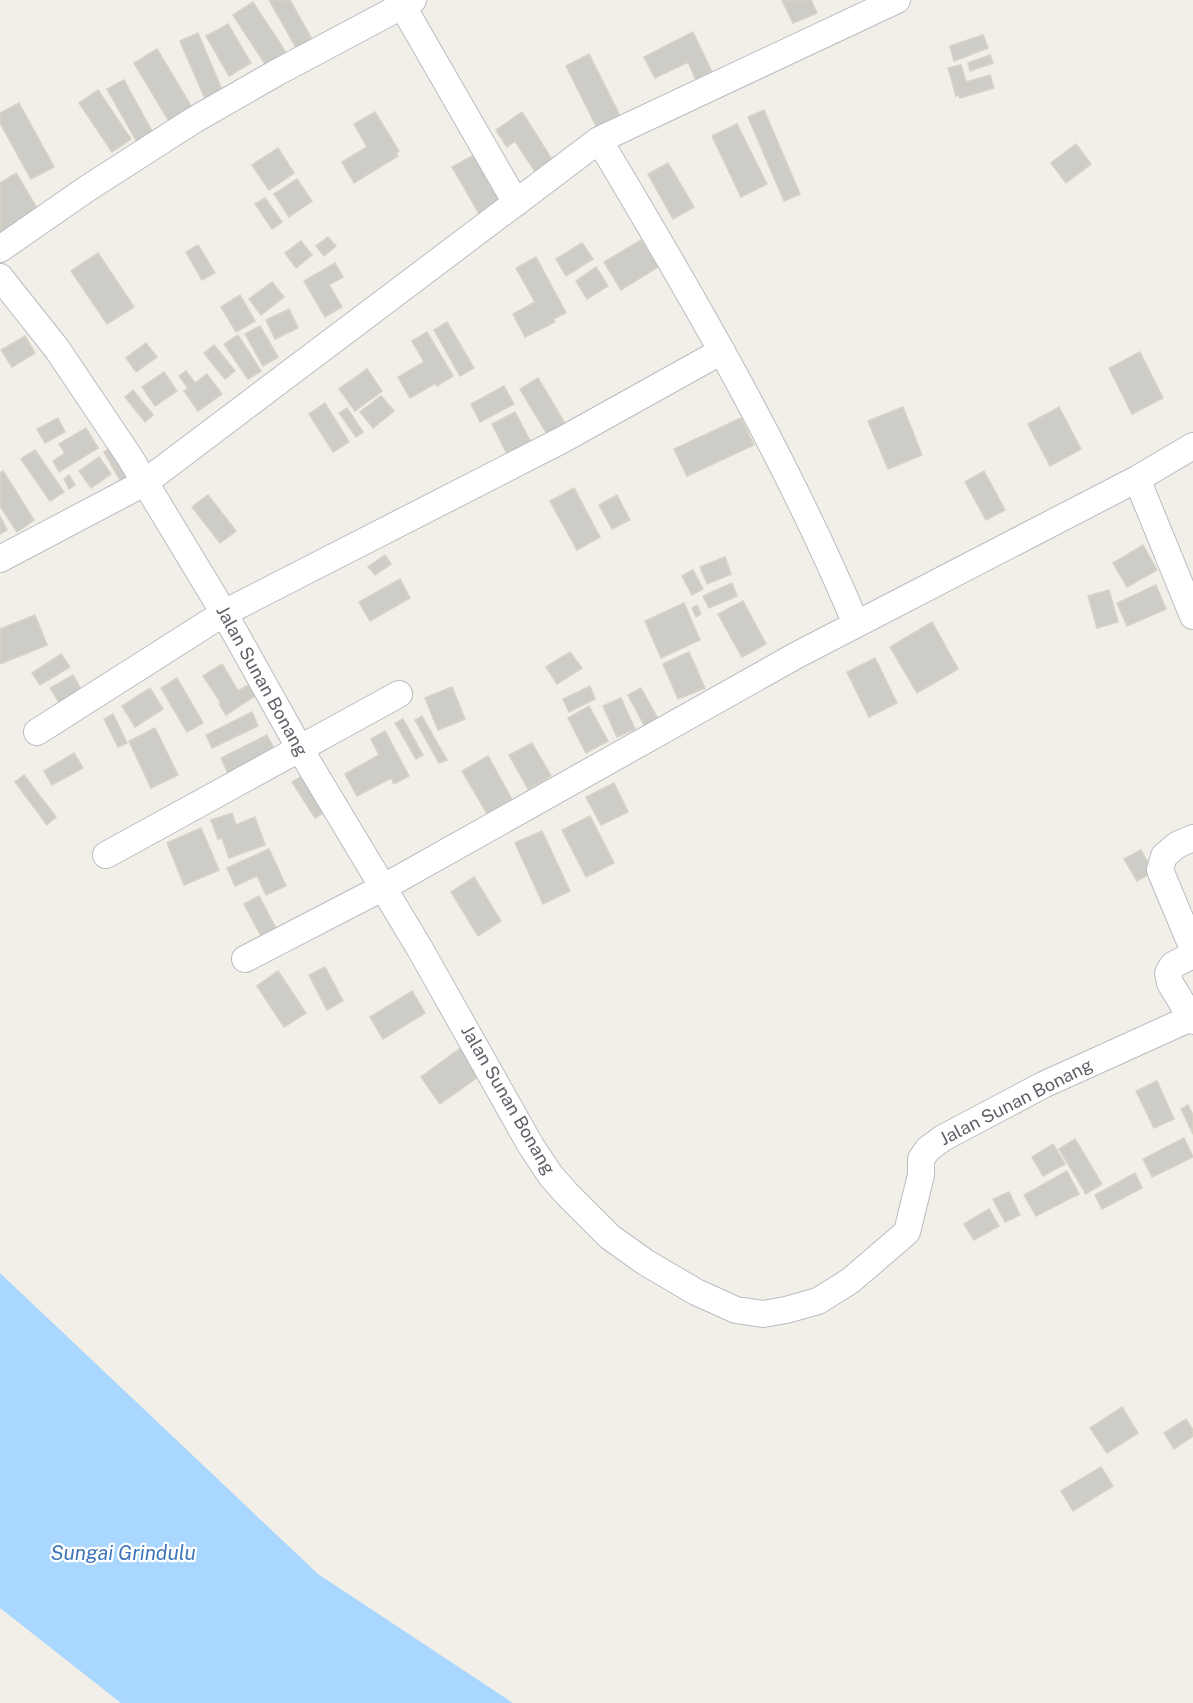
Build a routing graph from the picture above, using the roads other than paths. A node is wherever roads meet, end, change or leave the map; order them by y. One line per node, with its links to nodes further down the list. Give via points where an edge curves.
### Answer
1 (897, 0): 3 (street)
2 (407, 3): 4 (street); 5 (street, via 194,120)
3 (599, 140): 4 (street); 7 (street)
4 (516, 203): 10 (street)
5 (0, 249)
6 (0, 277): 10 (street, Jalan Sunan Bonang, via 57,349)
7 (722, 351): 12 (street, via 562,440); 14 (street, via 784,467)
8 (1193, 446): 9 (street)
9 (1137, 479): 13 (street); 14 (street)
10 (144, 483): 11 (street); 12 (street, Jalan Sunan Bonang)
11 (0, 559)
12 (224, 613): 16 (street); 17 (street, Jalan Sunan Bonang)
13 (1193, 616)
14 (856, 624): 20 (street)
15 (399, 694): 17 (street)
16 (37, 732)
17 (300, 749): 19 (street); 20 (street, Jalan Sunan Bonang)
18 (1193, 838): 21 (street, via 1164,856 1160,870)
19 (106, 855)
20 (384, 887): 23 (street); 24 (street, Jalan Sunan Bonang, via 551,1176 610,1237 696,1292 736,1310 763,1314 786,1310 818,1301 850,1281 907,1232 921,1159 928,1149 1043,1085)
21 (1193, 949)
22 (1193, 955): 24 (street, via 1173,965 1168,973)
23 (245, 959)
24 (1192, 1019)

